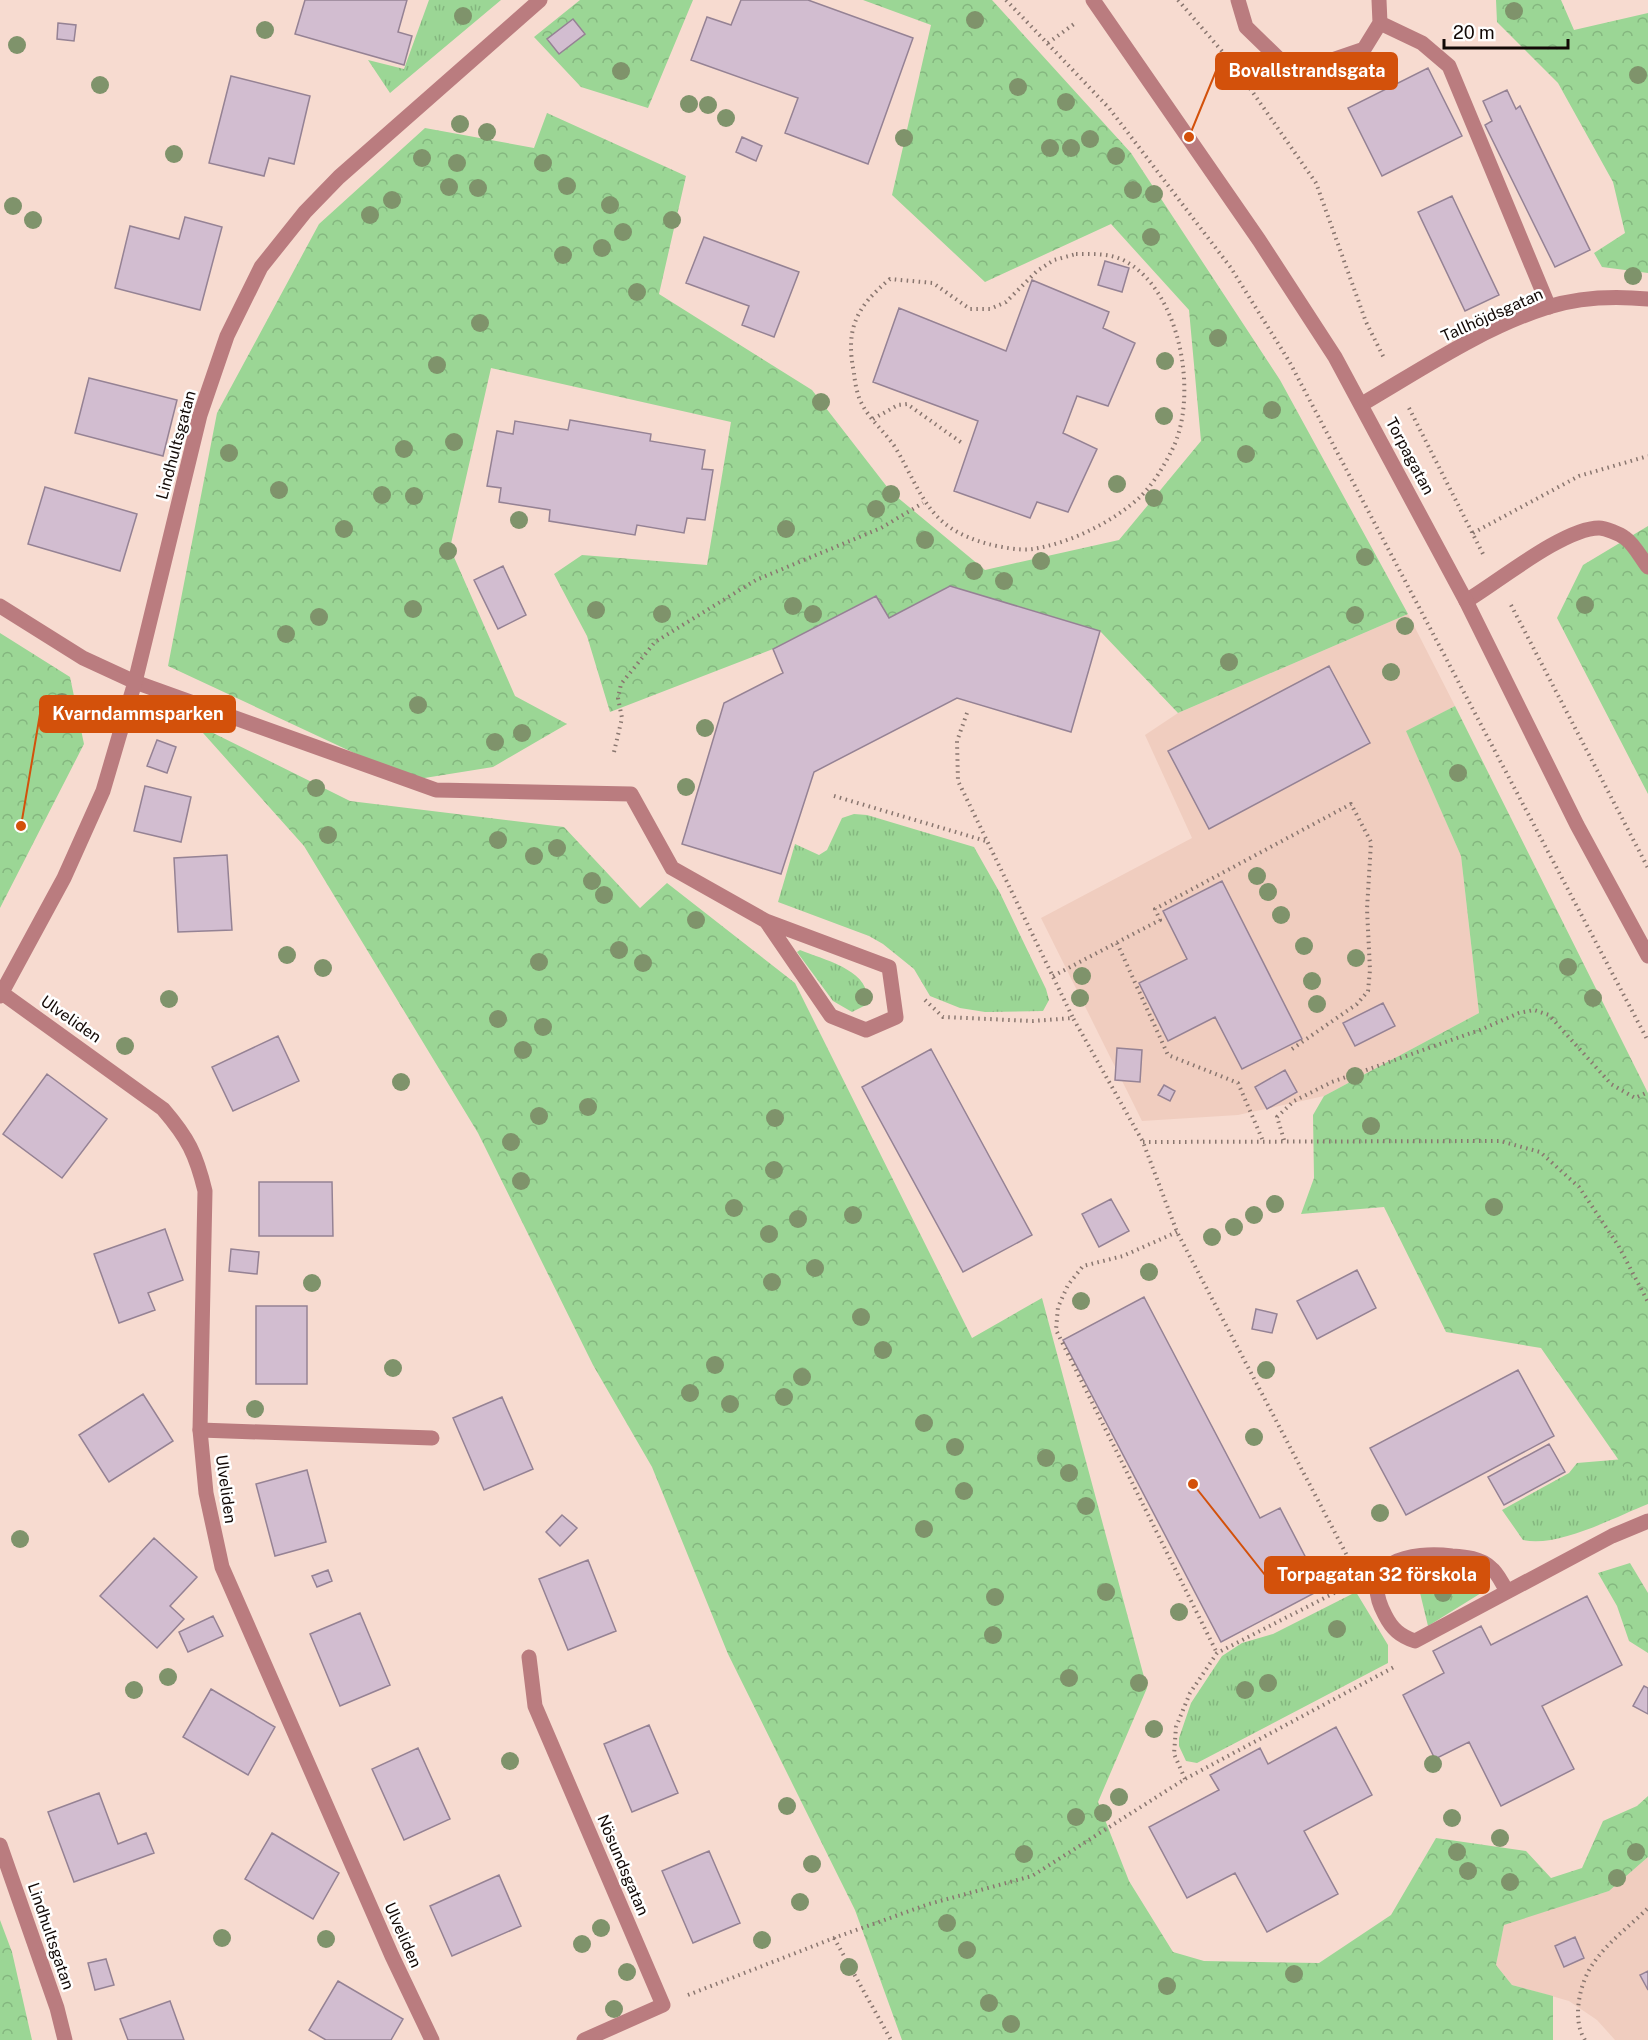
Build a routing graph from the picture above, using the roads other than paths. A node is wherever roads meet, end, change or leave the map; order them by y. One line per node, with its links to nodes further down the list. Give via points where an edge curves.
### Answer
1 (540, 0): 12 (street, Lindhultsgatan, via 339,177 304,212 261,267 227,336 200,415)
2 (1093, 0): 8 (street, Torpagatan, via 1259,240)
3 (1238, 0): 5 (street, via 1246,27 1280,60 1323,63 1354,52 1364,48)
4 (1379, 0): 5 (street)
5 (1380, 23): 7 (street, via 1422,43 1449,66)
6 (1648, 299): 7 (street, Tallhöjdsgatan, via 1595,298)
7 (1549, 307): 8 (street, Tallhöjdsgatan, via 1480,337)
8 (1362, 404): 10 (street, Torpagatan)
9 (1648, 567): 10 (street, via 1626,538 1600,528 1544,548)
10 (1466, 600): 14 (street, Torpagatan, via 1577,825)
11 (0, 606): 12 (street, via 83,658)
12 (135, 682): 13 (street, via 436,790 630,794 672,868); 15 (street, Lindhultsgatan, via 103,791 64,878)
13 (766, 921): 13 (street, via 831,1016 866,1030 896,1017 889,967)
14 (1648, 956)
15 (1, 994): 16 (street, Ulveliden, via 163,1109 197,1158 205,1191)
16 (200, 1430): 17 (street); 23 (street, Ulveliden, via 206,1493 222,1567)
17 (432, 1438)
18 (1648, 1521): 19 (street)
19 (1507, 1591): 19 (street, via 1415,1641 1395,1631 1376,1591 1383,1570 1394,1562 1426,1553 1474,1558 1492,1568)
20 (529, 1657): 24 (street, Nösundsgatan, via 535,1706 663,2006)
21 (0, 1845): 22 (street, Lindhultsgatan)
22 (65, 2040)
23 (432, 2040)
24 (585, 2040)

